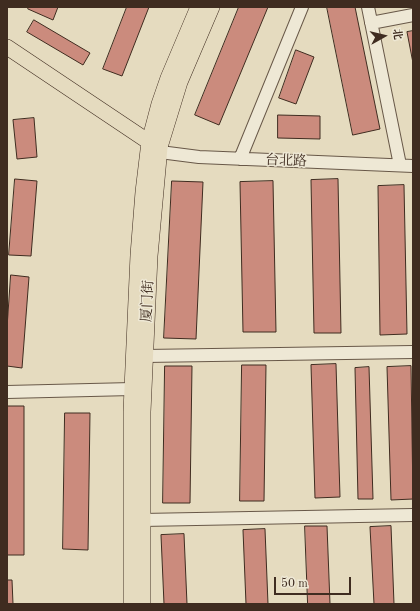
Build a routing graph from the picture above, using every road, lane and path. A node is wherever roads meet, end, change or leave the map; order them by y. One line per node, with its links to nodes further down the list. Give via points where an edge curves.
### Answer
1 (198, 7): 9 (main road, 厦门街, via 168,78)
2 (212, 7): 9 (main road, 厦门街)
3 (302, 7): 10 (street)
4 (368, 7): 6 (street)
5 (413, 14): 6 (street)
6 (371, 23): 11 (street)
7 (7, 47): 9 (main road, 台北路)
8 (7, 59): 9 (main road, 台北路)
9 (155, 150): 10 (street, 台北路, via 199,157); 14 (main road, 厦门街); 15 (main road, 厦门街, via 138,255)
10 (240, 159): 11 (street, 台北路)
11 (400, 165): 12 (street, 台北路)
12 (413, 166)
13 (413, 352): 14 (street)
14 (146, 356): 15 (main road, 厦门街)
15 (138, 390): 16 (street); 18 (main road, 厦门街); 19 (main road, 厦门街)
16 (7, 392)
17 (413, 515): 18 (street)
18 (142, 520): 20 (main road, 厦门街)
19 (131, 604)
20 (143, 604)

